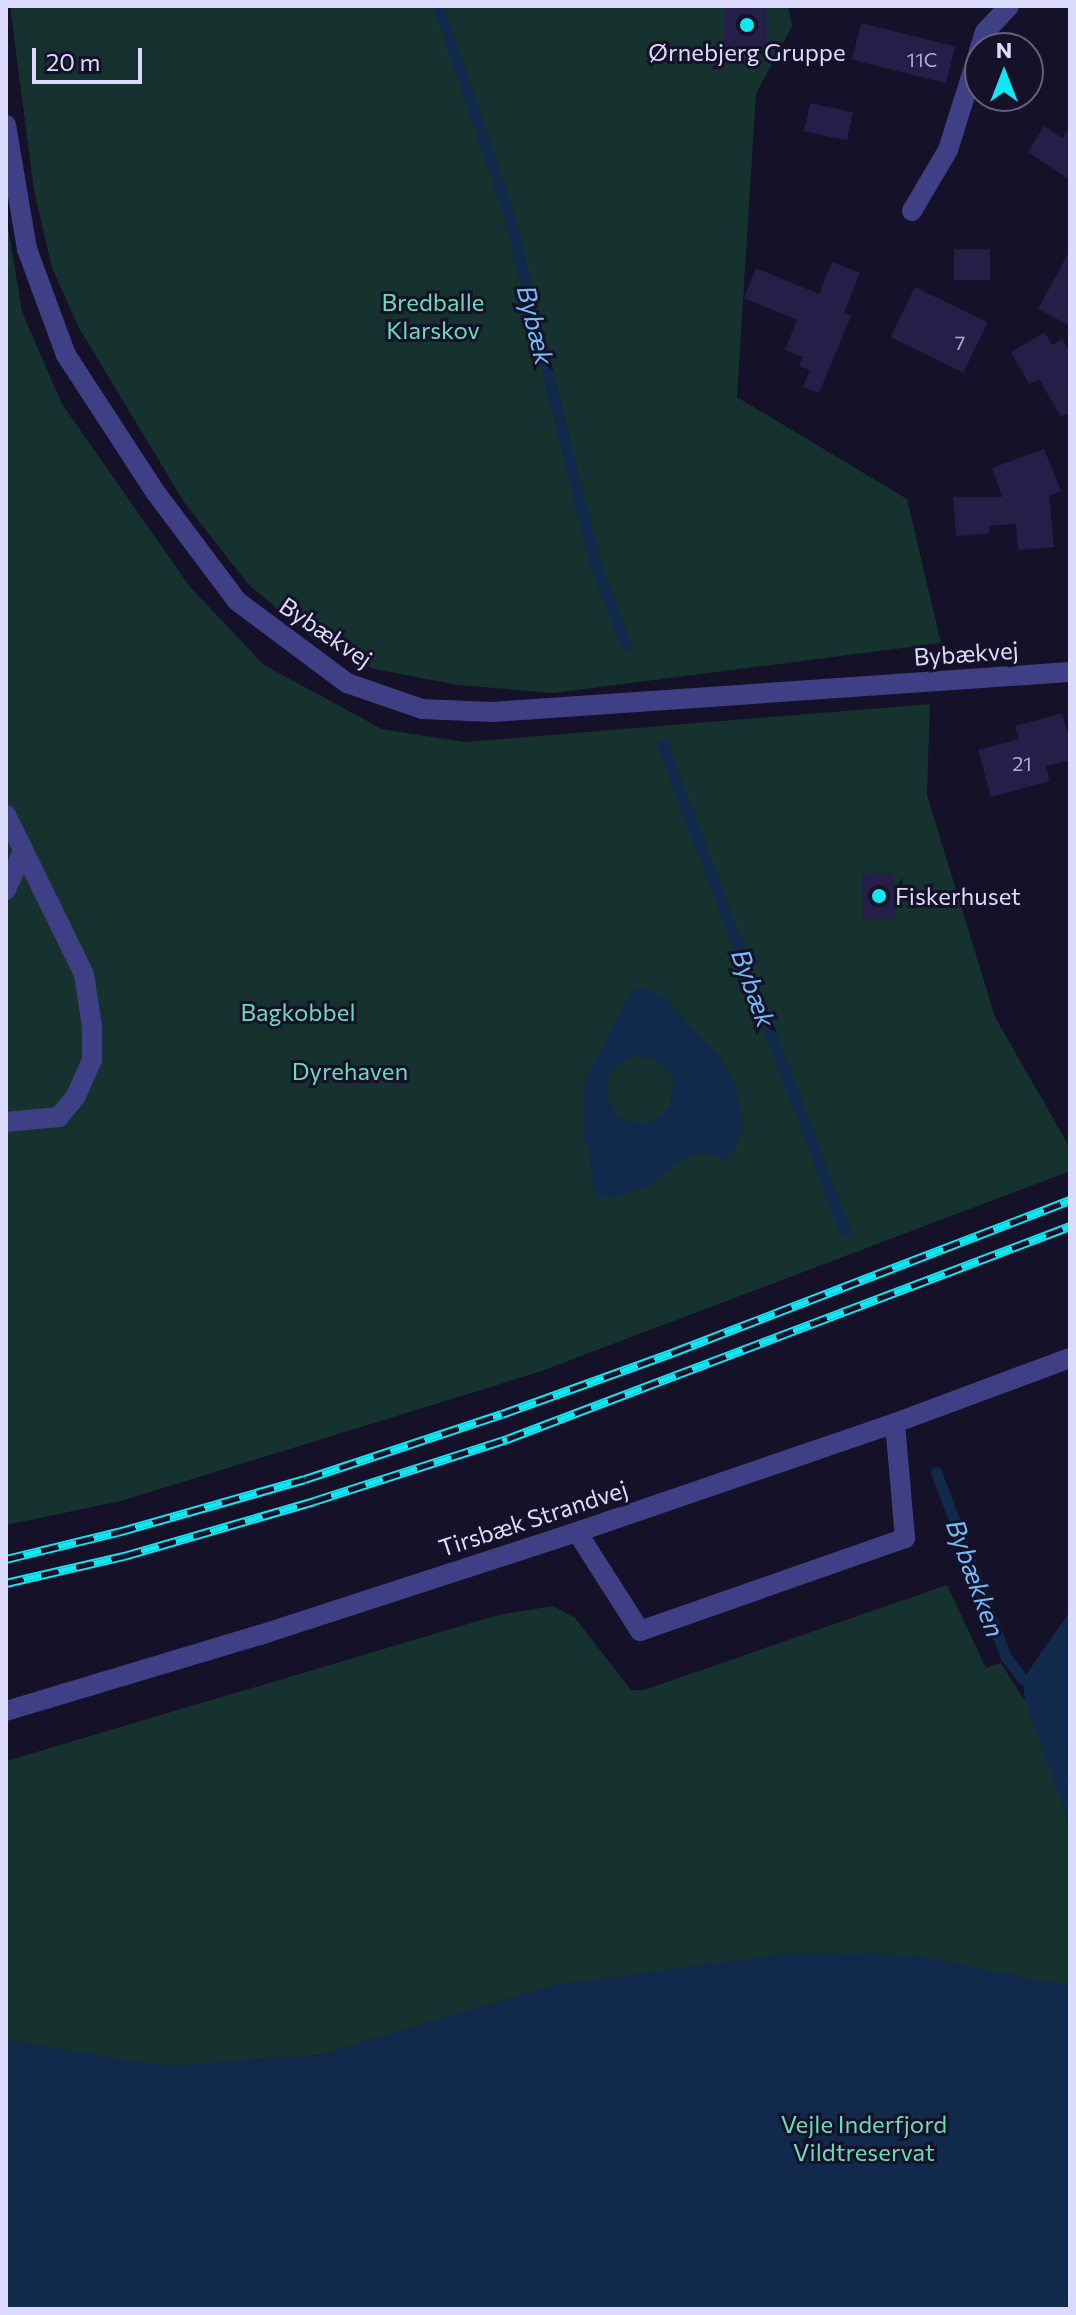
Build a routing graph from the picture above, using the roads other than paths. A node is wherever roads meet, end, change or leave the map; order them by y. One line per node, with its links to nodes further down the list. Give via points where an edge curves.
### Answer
1 (1009, 6): 2 (street)
2 (985, 32)
3 (964, 99): 5 (street, via 948,150)
4 (6, 125): 6 (street, Bybækvej, via 27,249 66,355 156,493 237,601 347,683 422,709 492,712)
5 (912, 211)
6 (1070, 672)
7 (6, 815): 8 (street)
8 (22, 853): 9 (street); 10 (street, via 84,974 92,1060 76,1096 59,1117)
9 (6, 890)
10 (6, 1122)
11 (1070, 1358): 12 (street, Tirsbæk Strandvej)
12 (895, 1423): 13 (street, Tirsbæk Strandvej); 13 (street, via 905,1538 640,1631)
13 (577, 1532): 14 (street, Tirsbæk Strandvej)
14 (6, 1711)

